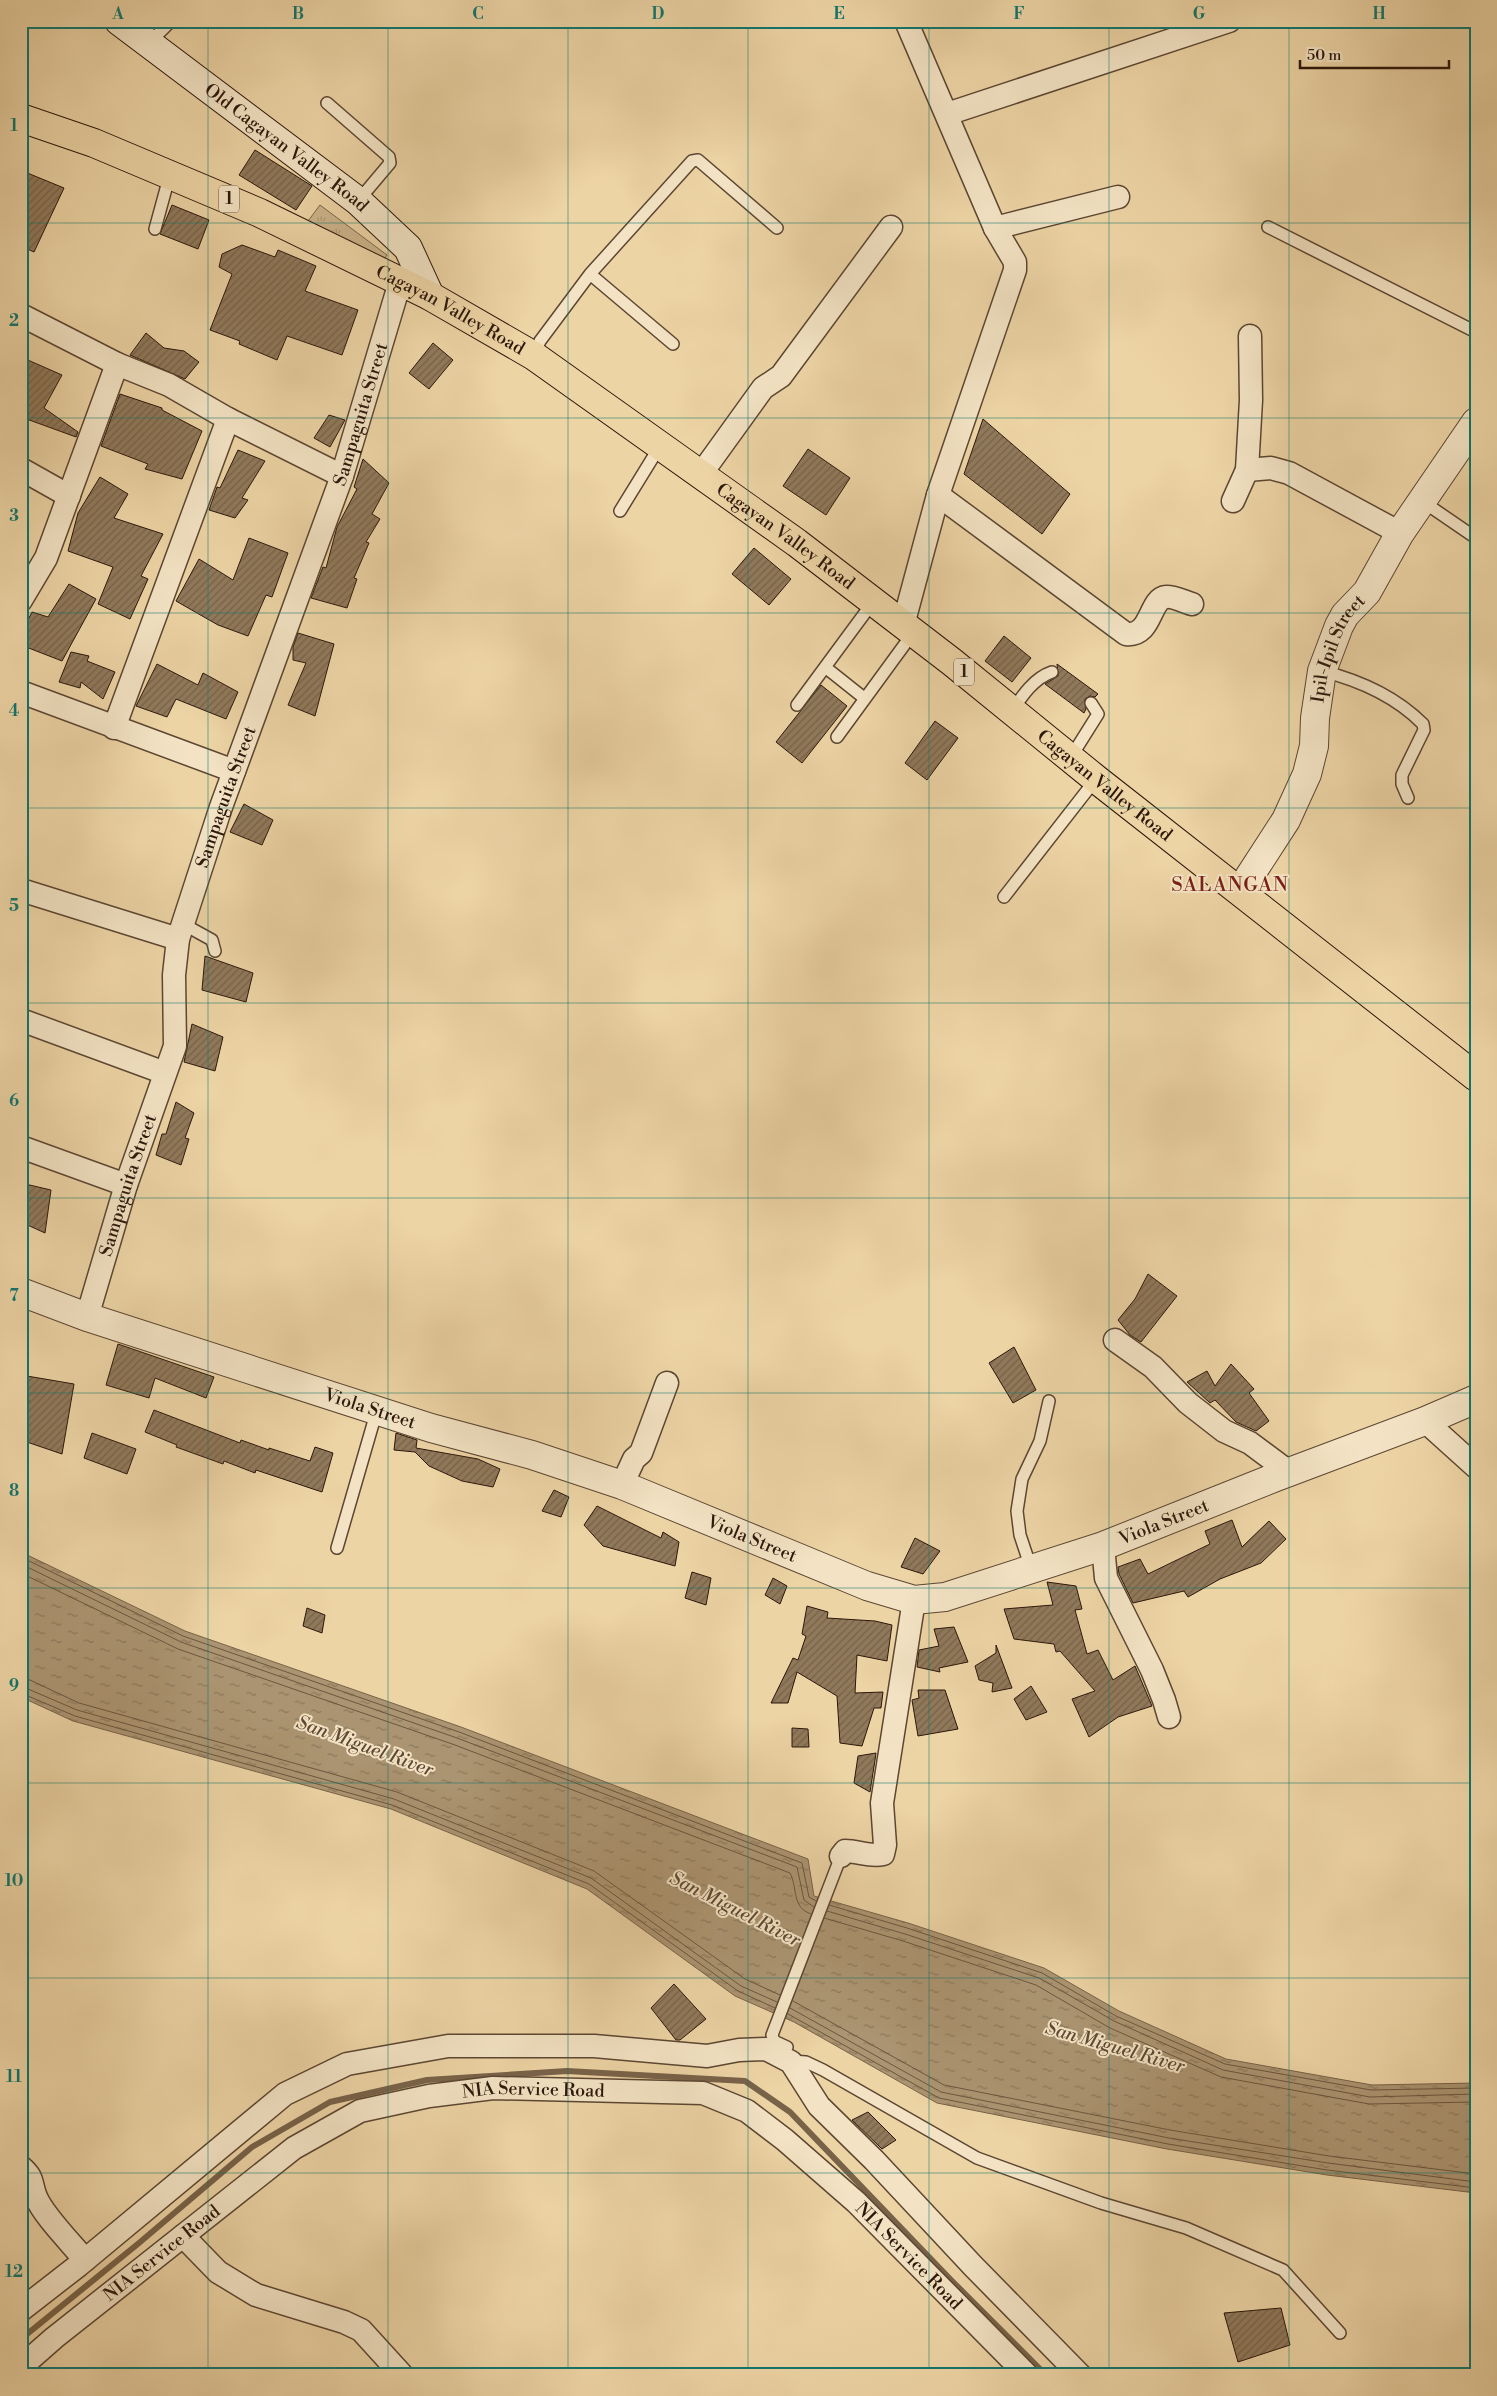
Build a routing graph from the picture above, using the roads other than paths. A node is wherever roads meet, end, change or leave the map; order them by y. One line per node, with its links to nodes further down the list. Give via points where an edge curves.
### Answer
1 (119, 21): 5 (street, Old Cagayan Valley Road)
2 (171, 21): 5 (lane)
3 (906, 21): 7 (street)
4 (1229, 21): 7 (street)
5 (148, 44): 11 (street, Old Cagayan Valley Road)
6 (327, 102): 11 (lane, via 389,157 390,162)
7 (947, 114): 15 (street)
8 (21, 118): 9 (highway, Cagayan Valley Road / 1)
9 (170, 174): 16 (lane); 18 (highway, Cagayan Valley Road / 1, via 260,212)
10 (1118, 197): 15 (street)
11 (358, 201): 19 (street, Old Cagayan Valley Road, via 408,248)
12 (1268, 227): 21 (lane)
13 (777, 228): 17 (lane, via 698,160 687,165)
14 (891, 228): 31 (street, via 780,376 763,388)
15 (995, 228): 33 (street, via 1015,262 1016,270)
16 (155, 229)
17 (590, 274): 23 (lane); 24 (lane, via 540,341)
18 (400, 282): 19 (highway, Cagayan Valley Road / 1); 32 (street, Sampaguita Street)
19 (430, 296): 24 (highway, Cagayan Valley Road / 1)
20 (21, 315): 25 (street)
21 (1476, 332)
22 (1250, 336): 30 (street)
23 (673, 344)
24 (534, 356): 28 (highway, Cagayan Valley Road / 1)
25 (118, 364): 26 (street, via 169,386); 34 (street)
26 (228, 419): 32 (street); 52 (street)
27 (1476, 422): 36 (street, Ipil-Ipil Street)
28 (661, 444): 31 (highway, Cagayan Valley Road / 1); 37 (lane)
29 (21, 469): 34 (street)
30 (1247, 470): 35 (street); 38 (street, via 1272,468 1289,473)
31 (701, 474): 41 (highway, Cagayan Valley Road / 1)
32 (342, 476): 55 (street, Sampaguita Street)
33 (938, 495): 42 (street, via 1126,634 1133,635 1142,630 1160,599 1166,596); 43 (street)
34 (69, 496): 40 (street, via 46,558)
35 (1233, 501)
36 (1422, 501): 38 (street, Ipil-Ipil Street); 39 (lane)
37 (620, 511)
38 (1400, 533): 45 (street, Ipil-Ipil Street, via 1367,592 1345,615)
39 (1476, 538)
40 (21, 600)
41 (873, 602): 43 (highway, Cagayan Valley Road / 1); 44 (lane)
42 (1192, 604)
43 (908, 629): 48 (lane); 51 (highway, Cagayan Valley Road / 1)
44 (825, 667): 48 (lane); 50 (lane)
45 (1322, 671): 57 (lane, via 1389,698 1423,724 1424,730 1402,775); 59 (street, Ipil-Ipil Street, via 1314,746 1307,774 1286,820)
46 (1052, 672): 51 (lane, via 1045,674 1025,692)
47 (21, 692): 52 (street)
48 (864, 698): 53 (lane)
49 (1091, 703): 54 (lane, via 1098,714)
50 (797, 705)
51 (1012, 711): 54 (highway, Cagayan Valley Road / 1)
52 (114, 728): 55 (street)
53 (837, 737)
54 (1071, 757): 56 (highway, Cagayan Valley Road / 1)
55 (234, 771): 61 (street, Sampaguita Street)
56 (1096, 779): 59 (highway, Cagayan Valley Road / 1); 60 (lane)
57 (1408, 798)
58 (21, 890): 61 (street)
59 (1240, 891): 65 (highway, Cagayan Valley Road / 1)
60 (1004, 896)
61 (181, 932): 62 (lane, via 212,940); 64 (street, Sampaguita Street, via 174,976 177,1038)
62 (215, 951)
63 (21, 1020): 64 (street)
64 (165, 1073): 67 (street, Sampaguita Street)
65 (1476, 1077)
66 (21, 1147): 67 (street)
67 (126, 1185): 69 (street, Sampaguita Street)
68 (21, 1292): 69 (street, Viola Street)
69 (87, 1317): 74 (street, Viola Street)
70 (1115, 1340): 77 (street, via 1153,1367 1188,1403 1224,1431 1250,1443)
71 (667, 1383): 78 (street, via 641,1453 634,1459)
72 (1476, 1399): 75 (street, Viola Street)
73 (1049, 1401): 81 (lane, via 1040,1440 1022,1479 1017,1511 1020,1535)
74 (377, 1410): 78 (street, Viola Street); 80 (lane)
75 (1424, 1422): 76 (street); 77 (street, Viola Street)
76 (1476, 1467)
77 (1289, 1472): 79 (street, Viola Street)
78 (622, 1485): 82 (street, Viola Street, via 867,1586)
79 (1103, 1546): 81 (street, Viola Street); 83 (street, via 1106,1578 1152,1670)
80 (337, 1548)
81 (1031, 1568): 82 (street, Viola Street, via 946,1597)
82 (914, 1600): 84 (street, via 882,1803 883,1854 875,1856 845,1851)
83 (1169, 1717)
84 (841, 1856): 86 (lane, via 772,2035 774,2041 792,2053)
85 (708, 2060): 86 (street, via 739,2050 766,2049); 87 (street); 90 (street, via 594,2046 448,2046 347,2064 285,2094)
86 (791, 2062): 92 (lane, via 806,2062 823,2070 977,2158 1186,2228 1283,2270); 96 (street, via 819,2106)
87 (704, 2090): 89 (street, NIA Service Road, via 493,2088 429,2096 360,2111 294,2148); 95 (street, NIA Service Road, via 747,2112 785,2140 856,2202)
88 (21, 2167): 90 (street, via 31,2176 36,2197 45,2211)
89 (183, 2236): 93 (street, NIA Service Road); 94 (street, via 218,2272 256,2295 361,2330)
90 (85, 2260): 91 (street)
91 (21, 2310)
92 (1340, 2333)
93 (21, 2367)
94 (402, 2375)
95 (1027, 2375)
96 (1080, 2375)

